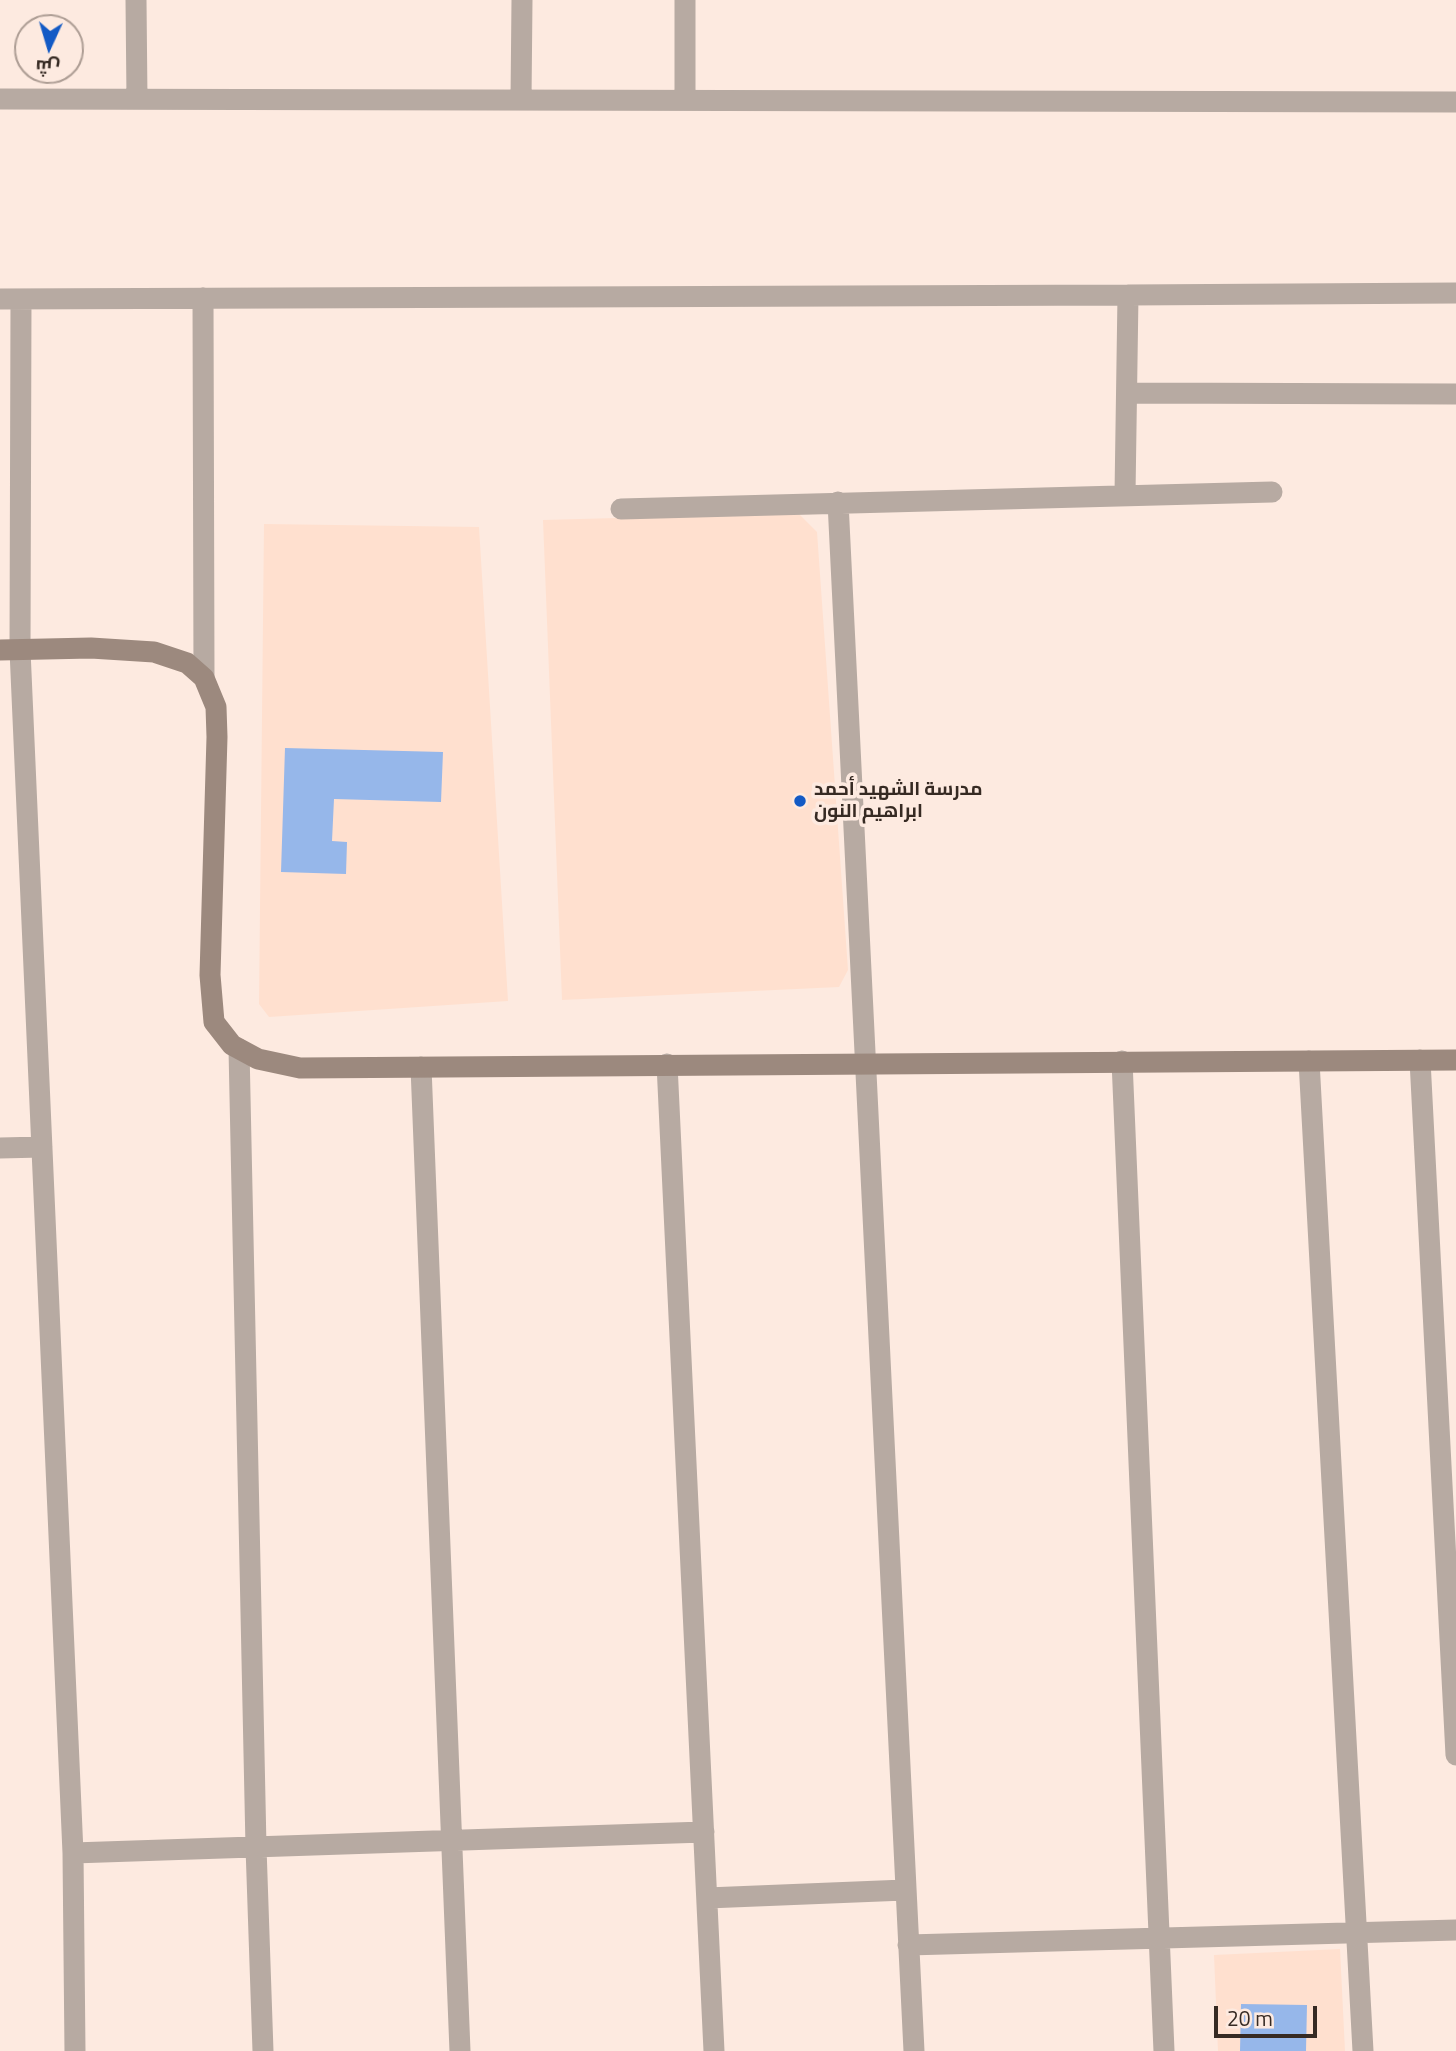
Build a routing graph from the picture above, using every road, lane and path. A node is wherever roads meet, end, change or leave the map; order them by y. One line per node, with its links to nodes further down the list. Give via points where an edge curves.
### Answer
1 (136, 0): 5 (street)
2 (522, 0): 6 (street)
3 (685, 0): 7 (street)
4 (0, 99): 5 (street)
5 (137, 99): 6 (street)
6 (521, 100): 7 (street)
7 (685, 100): 8 (street)
8 (1456, 102)
9 (1456, 293): 10 (street)
10 (1128, 295): 11 (street); 13 (street)
11 (203, 298): 12 (street); 20 (street)
12 (10, 299): 19 (street)
13 (1127, 393): 14 (street); 16 (street)
14 (1456, 394)
15 (1272, 492): 16 (street)
16 (1125, 494): 17 (street)
17 (838, 502): 18 (street); 26 (street)
18 (621, 509)
19 (10, 650): 20 (street, via 154,652 187,663); 29 (street)
20 (204, 678): 21 (street, via 216,707 217,737 210,975 214,1022)
21 (239, 1049): 28 (street, via 258,1059 300,1068); 34 (street)
22 (1420, 1060): 23 (street); 25 (street); 31 (street)
23 (1456, 1060)
24 (1122, 1061): 25 (street); 26 (street); 40 (street)
25 (1309, 1061): 39 (street)
26 (865, 1062): 27 (street); 36 (street)
27 (667, 1064): 28 (street); 32 (street)
28 (421, 1067): 33 (street)
29 (42, 1147): 30 (street); 35 (street)
30 (0, 1148)
31 (1456, 1755)
32 (704, 1832): 33 (street); 37 (street)
33 (453, 1839): 34 (street); 44 (street)
34 (256, 1847): 35 (street); 43 (street)
35 (73, 1853): 42 (street)
36 (905, 1891): 37 (street); 41 (street)
37 (707, 1898): 45 (street)
38 (1456, 1930): 39 (street)
39 (1356, 1933): 40 (street); 48 (street)
40 (1159, 1938): 41 (street); 47 (street)
41 (908, 1945): 46 (street)
42 (75, 2051)
43 (263, 2051)
44 (460, 2051)
45 (714, 2051)
46 (914, 2051)
47 (1164, 2051)
48 (1363, 2051)

